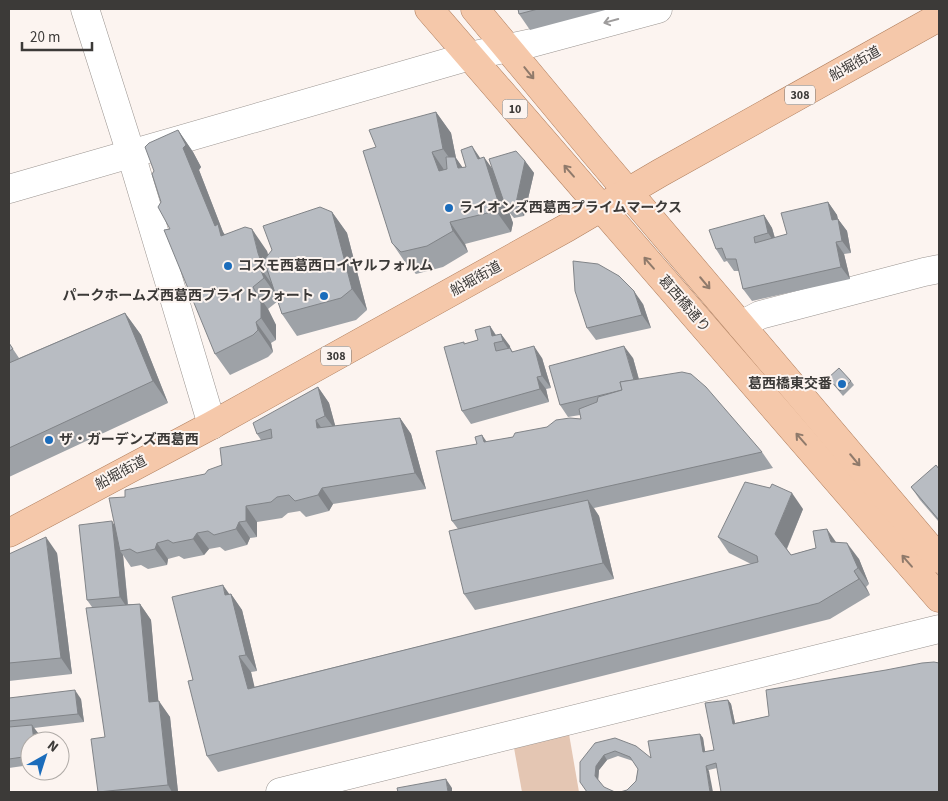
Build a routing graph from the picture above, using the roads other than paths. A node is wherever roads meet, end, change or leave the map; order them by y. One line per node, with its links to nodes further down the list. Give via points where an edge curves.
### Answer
1 (85, 9): 8 (street)
2 (429, 9): 7 (main road, 葛西橋通り / 10)
3 (475, 9): 6 (main road, 10)
4 (658, 9): 6 (street, one-way to 6)
5 (939, 17): 10 (main road, 船堀街道 / 308)
6 (508, 48): 7 (street); 10 (main road, 10, one-way to 10)
7 (470, 56): 8 (street); 11 (main road, 葛西橋通り / 10, one-way to 7)
8 (131, 154): 9 (street); 14 (street)
9 (9, 189)
10 (628, 192): 11 (main road, 船堀街道 / 308); 13 (main road, 10, one-way to 13)
11 (601, 208): 14 (main road, 船堀街道 / 308); 17 (main road, 葛西橋通り / 10, one-way to 11)
12 (939, 269): 13 (street, via 760,315)
13 (741, 325): 16 (main road, 10, one-way to 16)
14 (212, 425): 15 (main road, 船堀街道 / 308)
15 (9, 533)
16 (939, 559)
17 (939, 598)
18 (939, 628): 19 (street)
19 (280, 792)

